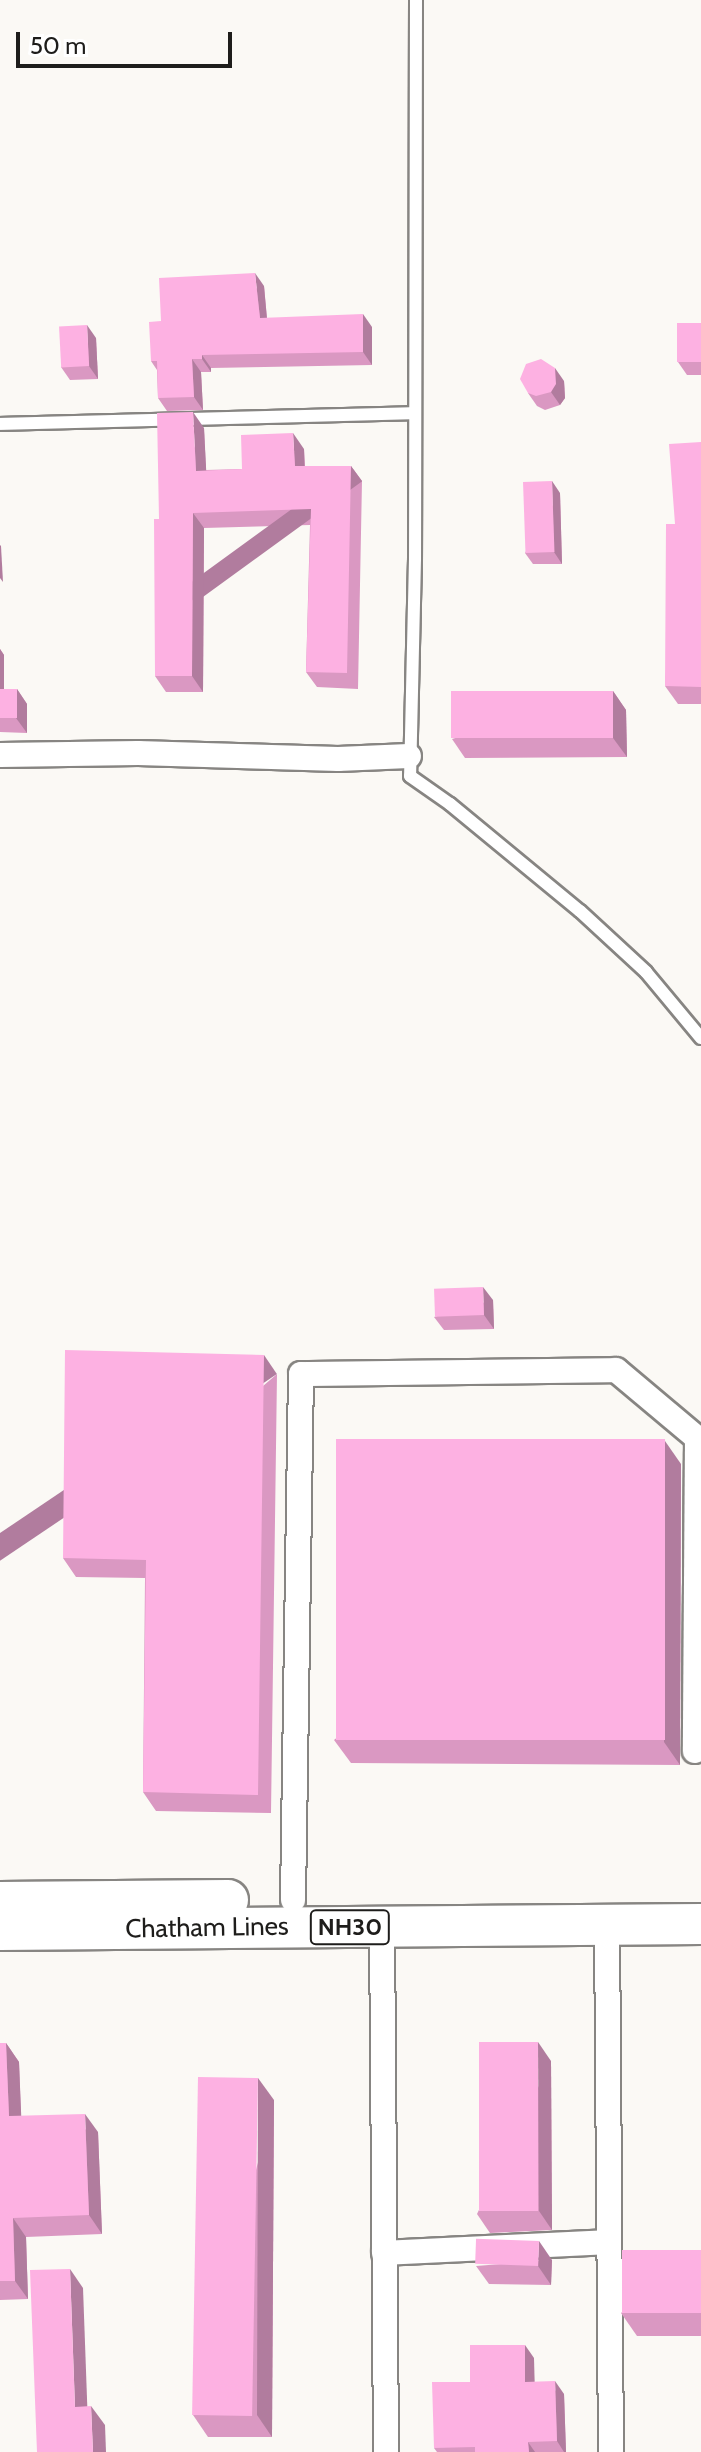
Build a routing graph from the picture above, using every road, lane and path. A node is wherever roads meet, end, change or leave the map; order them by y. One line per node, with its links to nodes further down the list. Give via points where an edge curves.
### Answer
1 (416, 0): 2 (lane)
2 (414, 413): 3 (lane); 5 (lane)
3 (0, 424)
4 (0, 755): 5 (street)
5 (409, 756): 6 (lane, via 410,776 580,911 646,972)
6 (701, 1038)
7 (695, 1751): 9 (street, via 697,1438 616,1370 301,1374)
8 (701, 1897): 9 (highway, Chatham Lines / NH30)
9 (293, 1900): 10 (highway, Chatham Lines / NH30)
10 (0, 1902)
11 (607, 1924): 12 (highway, Chatham Lines / NH30); 13 (highway, Chatham Lines / NH30); 15 (street)
12 (701, 1924)
13 (382, 1927): 14 (highway, Chatham Lines / NH30); 16 (street)
14 (0, 1930)
15 (609, 2242): 16 (street); 18 (street)
16 (384, 2253): 17 (street)
17 (386, 2452)
18 (611, 2452)

